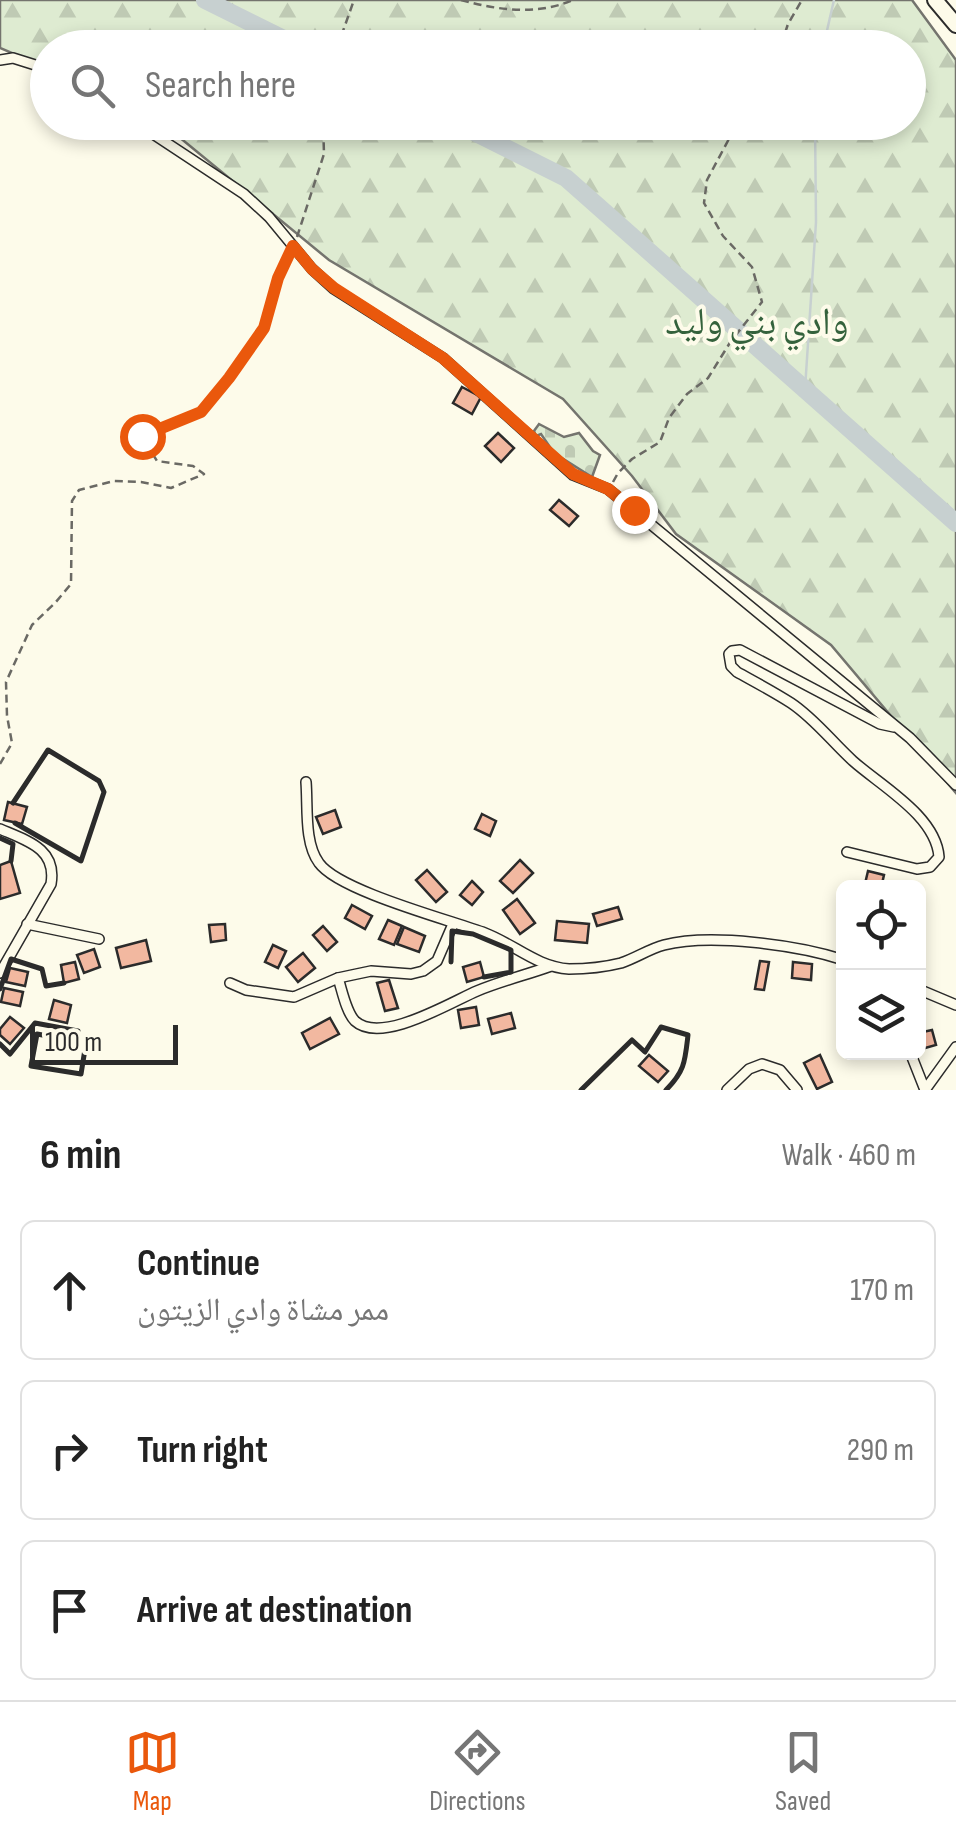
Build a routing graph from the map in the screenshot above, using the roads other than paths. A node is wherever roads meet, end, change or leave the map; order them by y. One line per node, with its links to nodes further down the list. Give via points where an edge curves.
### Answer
1 (935, 0): 2 (main road)
2 (956, 25)
3 (0, 60): 4 (street)
4 (30, 63)
5 (163, 140): 6 (street, via 244,194 334,288 443,358 573,474 608,489)
6 (897, 727): 8 (street); 10 (street, via 740,650 729,654 738,672 813,720 910,806 939,856 917,869)
7 (306, 782): 12 (street, via 312,853 327,873)
8 (956, 785)
9 (0, 828): 11 (street, via 51,861 51,884)
10 (847, 852)
11 (27, 924): 13 (street); 16 (street)
12 (453, 924): 15 (street); 17 (street, via 441,954 423,971)
13 (99, 940)
14 (836, 958): 15 (street, via 767,944 687,940 622,963)
15 (551, 966): 17 (street, via 396,1027 353,1020)
16 (0, 973)
17 (338, 978): 18 (street, via 294,998)
18 (230, 983)
19 (926, 992): 20 (street)
20 (956, 1005)
21 (956, 1048): 25 (street)
22 (913, 1060): 25 (street)
23 (727, 1090): 24 (street, via 762,1064 780,1070)
24 (797, 1090)
25 (925, 1090)

